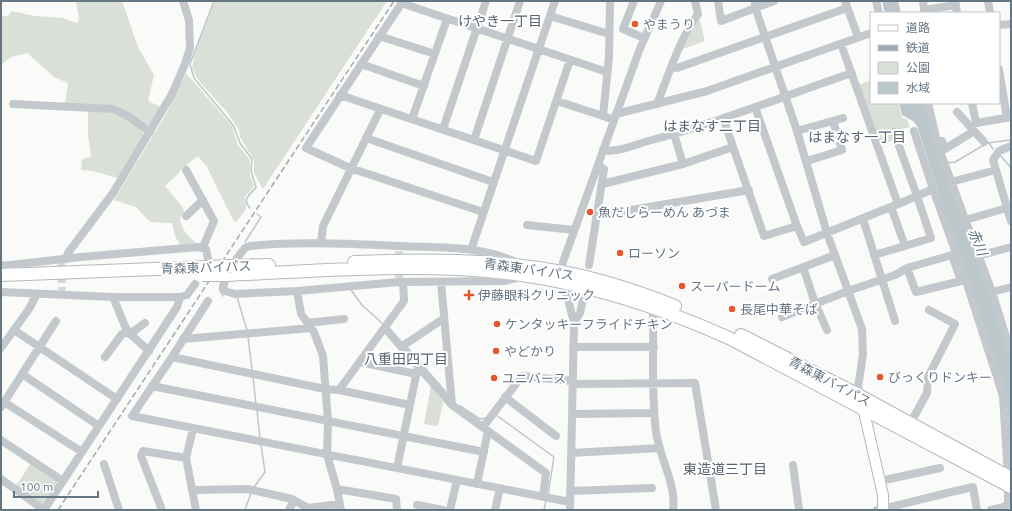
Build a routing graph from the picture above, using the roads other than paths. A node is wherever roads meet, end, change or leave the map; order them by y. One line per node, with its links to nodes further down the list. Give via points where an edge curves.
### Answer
1 (183, 1): 64 (street, via 189,20 189,53 172,94)
2 (486, 1): 24 (street)
3 (520, 1): 31 (street)
4 (555, 1): 20 (street)
5 (610, 1): 26 (street)
6 (634, 1): 28 (street, via 623,29)
7 (661, 1): 28 (street)
8 (695, 1): 37 (street, via 698,14)
9 (718, 1): 15 (street, via 721,21)
10 (774, 1): 15 (street)
11 (876, 1): 18 (street)
12 (923, 1): 17 (street, via 924,10)
13 (988, 1): 19 (street)
14 (402, 2): 21 (street); 27 (street)
15 (755, 4): 29 (street)
16 (846, 4): 29 (street); 30 (street)
17 (956, 6)
18 (879, 12)
19 (990, 12)
20 (550, 16): 26 (street); 33 (street)
21 (447, 19): 24 (street); 34 (street)
22 (1011, 24): 23 (street)
23 (1000, 25)
24 (477, 29): 31 (street); 60 (street)
25 (870, 33): 30 (street)
26 (609, 34): 39 (street)
27 (379, 36): 34 (street); 36 (street)
28 (644, 38): 54 (street)
29 (766, 38): 37 (street, via 677,68); 38 (street)
30 (858, 38): 32 (street)
31 (508, 40): 33 (street); 68 (street)
32 (842, 44): 38 (street); 40 (street)
33 (538, 50): 35 (street); 72 (street)
34 (435, 54): 42 (street)
35 (570, 60): 39 (street); 45 (street)
36 (361, 64): 42 (street); 43 (street)
37 (671, 67): 47 (street)
38 (776, 67): 44 (street); 47 (street, via 707,91)
39 (607, 72): 53 (street, via 606,106)
40 (852, 73): 44 (street); 87 (street)
41 (1000, 74): 57 (street)
42 (424, 86): 58 (street)
43 (340, 95): 51 (street); 77 (street, via 306,148)
44 (786, 96): 50 (street); 61 (street)
45 (557, 101): 53 (street); 72 (street, via 536,161)
46 (13, 104): 64 (street, via 113,109)
47 (657, 104): 54 (street)
48 (972, 104): 57 (street, via 976,123)
49 (929, 106): 63 (street, via 934,108 945,149); 81 (street, via 938,146)
50 (755, 107): 55 (street); 96 (street)
51 (380, 110): 58 (street); 67 (street)
52 (957, 112): 63 (street)
53 (603, 116): 54 (street)
54 (615, 117): 73 (street)
55 (723, 118): 66 (street); 71 (street)
56 (843, 118): 59 (street)
57 (1009, 118)
58 (412, 119): 60 (street)
59 (833, 121): 61 (street); 74 (street, via 842,150)
60 (444, 129): 68 (street)
61 (797, 131): 74 (street)
62 (914, 131): 83 (street)
63 (974, 131): 69 (street)
64 (150, 132): 107 (street, via 104,206)
65 (894, 132): 85 (street)
66 (674, 134): 73 (street, via 618,150); 75 (street)
67 (366, 138): 77 (street); 80 (street)
68 (474, 140): 72 (street)
69 (984, 142)
70 (1011, 146): 79 (street, via 995,155 993,160)
71 (733, 147): 75 (street); 84 (street)
72 (505, 150): 80 (street)
73 (603, 150): 76 (street)
74 (806, 161): 98 (street)
75 (683, 164): 82 (street)
76 (598, 165): 82 (street, via 604,169); 97 (street)
77 (350, 168): 89 (street); 99 (street, via 323,226)
78 (186, 170): 86 (street)
79 (996, 170): 81 (street); 88 (street)
80 (494, 182): 89 (street)
81 (951, 182): 93 (street)
82 (602, 184): 91 (street)
83 (933, 189): 85 (street); 196 (street, via 1003,396)
84 (749, 190): 91 (street); 96 (street, via 764,236)
85 (917, 196): 87 (street); 100 (street, via 931,238)
86 (203, 200): 90 (street); 101 (street, via 214,222)
87 (894, 206): 92 (street); 100 (street)
88 (1009, 211): 93 (street); 94 (street)
89 (483, 212): 103 (street)
90 (186, 216)
91 (596, 216): 108 (street)
92 (863, 219): 98 (street); 105 (street)
93 (965, 220): 106 (street)
94 (1011, 221)
95 (527, 225): 97 (street)
96 (797, 226): 98 (street, via 804,242)
97 (574, 230): 116 (street, via 563,262)
98 (827, 233): 104 (street)
99 (321, 244): 103 (street); 112 (street, via 250,246 245,248)
100 (905, 246): 105 (street)
101 (203, 247): 107 (street); 114 (street, via 207,251)
102 (1011, 247): 106 (street)
103 (471, 250): 113 (street, via 498,254)
104 (835, 255): 110 (street); 124 (street)
105 (874, 256): 117 (street)
106 (978, 256): 126 (street)
107 (62, 260): 109 (street)
108 (589, 265)
109 (1, 266)
110 (803, 267): 118 (street); 132 (street)
111 (908, 268): 111 (street, via 952,254 961,281 916,292); 117 (street)
112 (229, 270): 113 (highway, 青森東バイパス); 114 (highway, 青森東バイパス, bridge); 123 (street, via 223,287 228,293)
113 (522, 270): 116 (highway, 青森東バイパス); 120 (street, via 505,281)
114 (203, 271): 115 (highway, 青森東バイパス); 121 (highway, 青森東バイパス); 129 (street, via 187,295)
115 (1, 275)
116 (563, 277): 133 (highway, 青森東バイパス); 141 (street); 168 (highway, 青森東バイパス, via 610,284 687,311 767,348)
117 (881, 279): 124 (street); 139 (street)
118 (772, 280)
119 (401, 281): 120 (street); 123 (street); 143 (street, via 404,301)
120 (441, 282): 137 (street)
121 (1, 283)
122 (1011, 287): 126 (street)
123 (297, 291): 142 (street, via 301,314)
124 (848, 291): 132 (street); 168 (street, via 862,329 863,355 858,387)
125 (1, 292): 127 (street)
126 (992, 292): 146 (street)
127 (37, 294): 128 (street); 144 (street)
128 (113, 297): 129 (street); 147 (street)
129 (180, 297): 154 (street, via 178,307)
130 (583, 300): 141 (street)
131 (208, 301): 148 (street)
132 (815, 303): 135 (street); 145 (street)
133 (653, 307): 152 (street); 168 (highway, 青森東バイパス, via 729,338)
134 (929, 310): 175 (street, via 955,324 928,377 926,393)
135 (782, 317)
136 (344, 319): 142 (street)
137 (443, 319): 150 (street); 171 (street)
138 (56, 321): 149 (street)
139 (895, 322)
140 (145, 323): 147 (street)
141 (574, 323): 151 (street)
142 (309, 325): 148 (street); 164 (street, via 320,344 323,356)
143 (385, 328): 150 (street); 158 (street)
144 (14, 330): 149 (street); 153 (street)
145 (827, 330)
146 (1008, 331): 155 (street)
147 (129, 333): 154 (street); 156 (street, via 122,334)
148 (183, 339): 157 (street)
149 (39, 347): 160 (street); 167 (street)
150 (401, 347): 159 (street)
151 (574, 347): 152 (street); 161 (street)
152 (654, 347): 162 (street)
153 (1, 348)
154 (149, 351): 167 (street)
155 (1011, 353)
156 (105, 357)
157 (172, 357): 163 (street); 164 (street)
158 (360, 362): 159 (street); 165 (street)
159 (417, 370): 170 (street); 171 (street)
160 (22, 374): 169 (street); 176 (street)
161 (572, 382): 162 (street); 166 (street, via 522,376); 173 (street)
162 (654, 384): 172 (street); 220 (street, via 694,383)
163 (152, 386): 174 (street); 177 (street, via 132,416)
164 (325, 389): 165 (street); 174 (street)
165 (339, 390): 170 (street)
166 (505, 397): 178 (street); 180 (street)
167 (117, 399): 176 (street)
168 (862, 403): 175 (highway, 青森東バイパス); 195 (main road); 196 (highway, 青森東バイパス)
169 (2, 404): 183 (street)
170 (410, 405): 179 (street)
171 (452, 405): 178 (street)
172 (654, 413): 173 (street); 182 (street)
173 (572, 414): 185 (street)
174 (328, 421): 179 (street); 186 (street)
175 (910, 424): 196 (highway, 青森東バイパス)
176 (99, 426): 183 (street)
177 (193, 429): 186 (street); 187 (street)
178 (486, 429): 184 (street); 203 (street, via 546,473)
179 (404, 436): 184 (street); 190 (street)
180 (556, 436)
181 (1, 440): 194 (street)
182 (660, 448): 185 (street); 219 (street, via 671,490)
183 (82, 452): 194 (street)
184 (484, 452): 197 (street)
185 (571, 453): 202 (street)
186 (327, 455): 190 (street); 200 (street)
187 (186, 458): 201 (street); 212 (street, via 143,451 141,456)
188 (104, 464): 211 (street)
189 (793, 465): 221 (street)
190 (397, 468): 193 (street)
191 (940, 468): 195 (street)
192 (1, 479): 210 (street)
193 (457, 480): 197 (street); 217 (street)
194 (63, 481): 210 (street)
195 (880, 481): 222 (main road)
196 (1009, 482): 209 (street, via 1008,504)
197 (477, 484): 198 (street)
198 (500, 488): 203 (street); 218 (street)
199 (652, 488): 202 (street)
200 (337, 489): 207 (street); 215 (street, via 396,499)
201 (192, 490): 204 (street, via 248,489); 213 (street)
202 (570, 491): 206 (street)
203 (543, 496): 206 (street)
204 (294, 500): 208 (street); 214 (street)
205 (417, 504): 216 (street)
206 (570, 506)
207 (340, 507): 208 (street)
208 (305, 508)
209 (1004, 508): 224 (street)
210 (44, 510)
211 (119, 510)
212 (162, 510)
213 (196, 510)
214 (289, 510)
215 (397, 510)
216 (443, 510)
217 (450, 510)
218 (495, 510)
219 (673, 510)
220 (716, 510)
221 (799, 510)
222 (881, 510): 223 (street, via 973,487)
223 (977, 510)
224 (991, 510)

